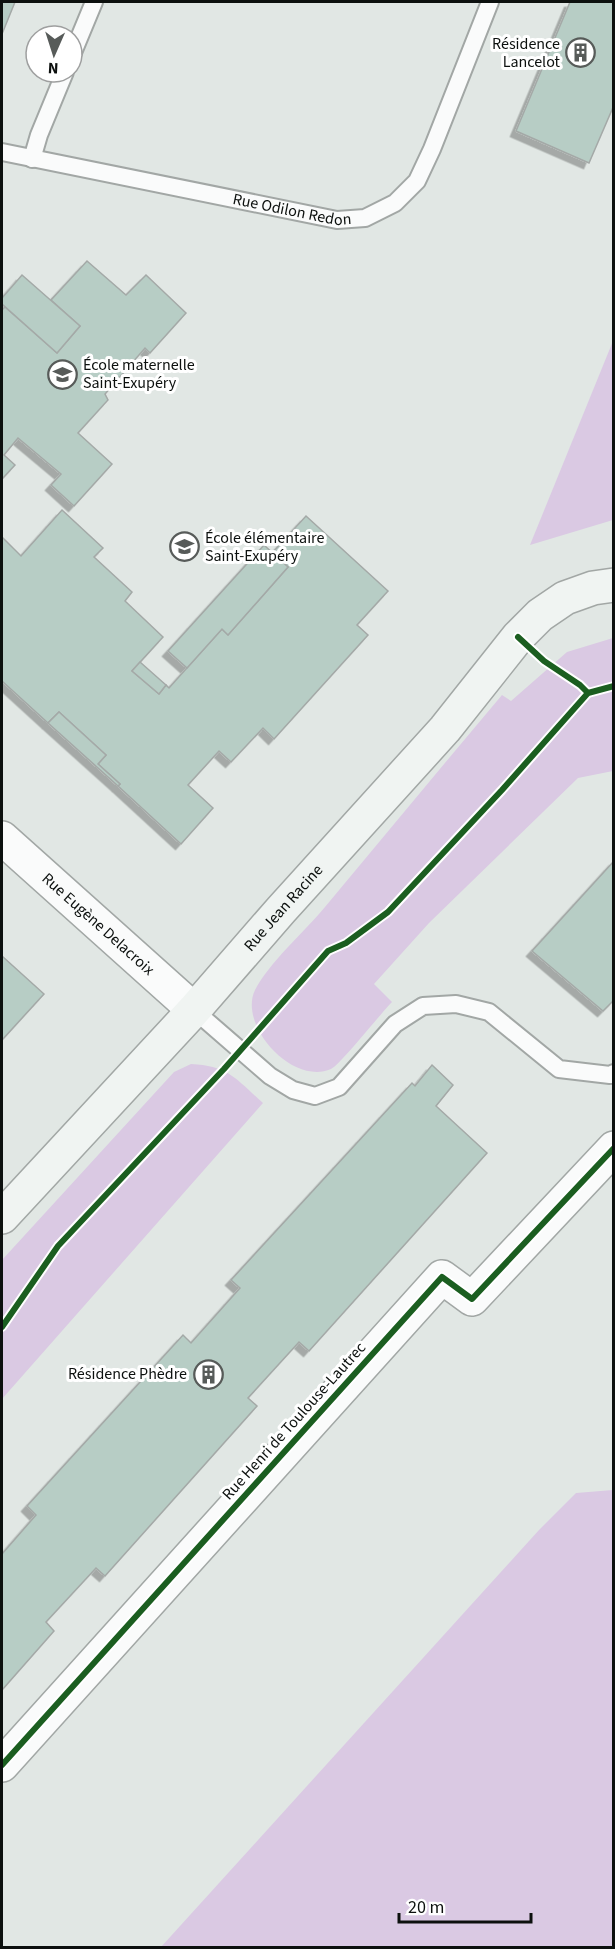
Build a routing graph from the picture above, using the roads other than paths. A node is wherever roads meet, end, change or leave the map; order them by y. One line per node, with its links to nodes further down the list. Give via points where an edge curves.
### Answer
1 (94, 2): 3 (lane)
2 (490, 2): 6 (lane, Rue Odilon Redon, via 417,181 395,204 365,218 338,220)
3 (84, 26)
4 (60, 84): 6 (lane)
5 (2, 152): 6 (lane, Rue Odilon Redon)
6 (32, 159)
7 (614, 585): 9 (street, Rue Jean Racine, via 565,598 518,637 445,729)
8 (2, 838): 9 (street, Rue Eugène Delacroix)
9 (194, 1010): 10 (lane, via 270,1076 293,1090 315,1096 339,1087 395,1024 423,1006 456,1004 489,1012 560,1069); 12 (street, Rue Jean Racine)
10 (614, 1073)
11 (614, 1148): 13 (street, Rue Henri de Toulouse-Lautrec, via 472,1299 442,1277)
12 (2, 1218)
13 (2, 1765)

